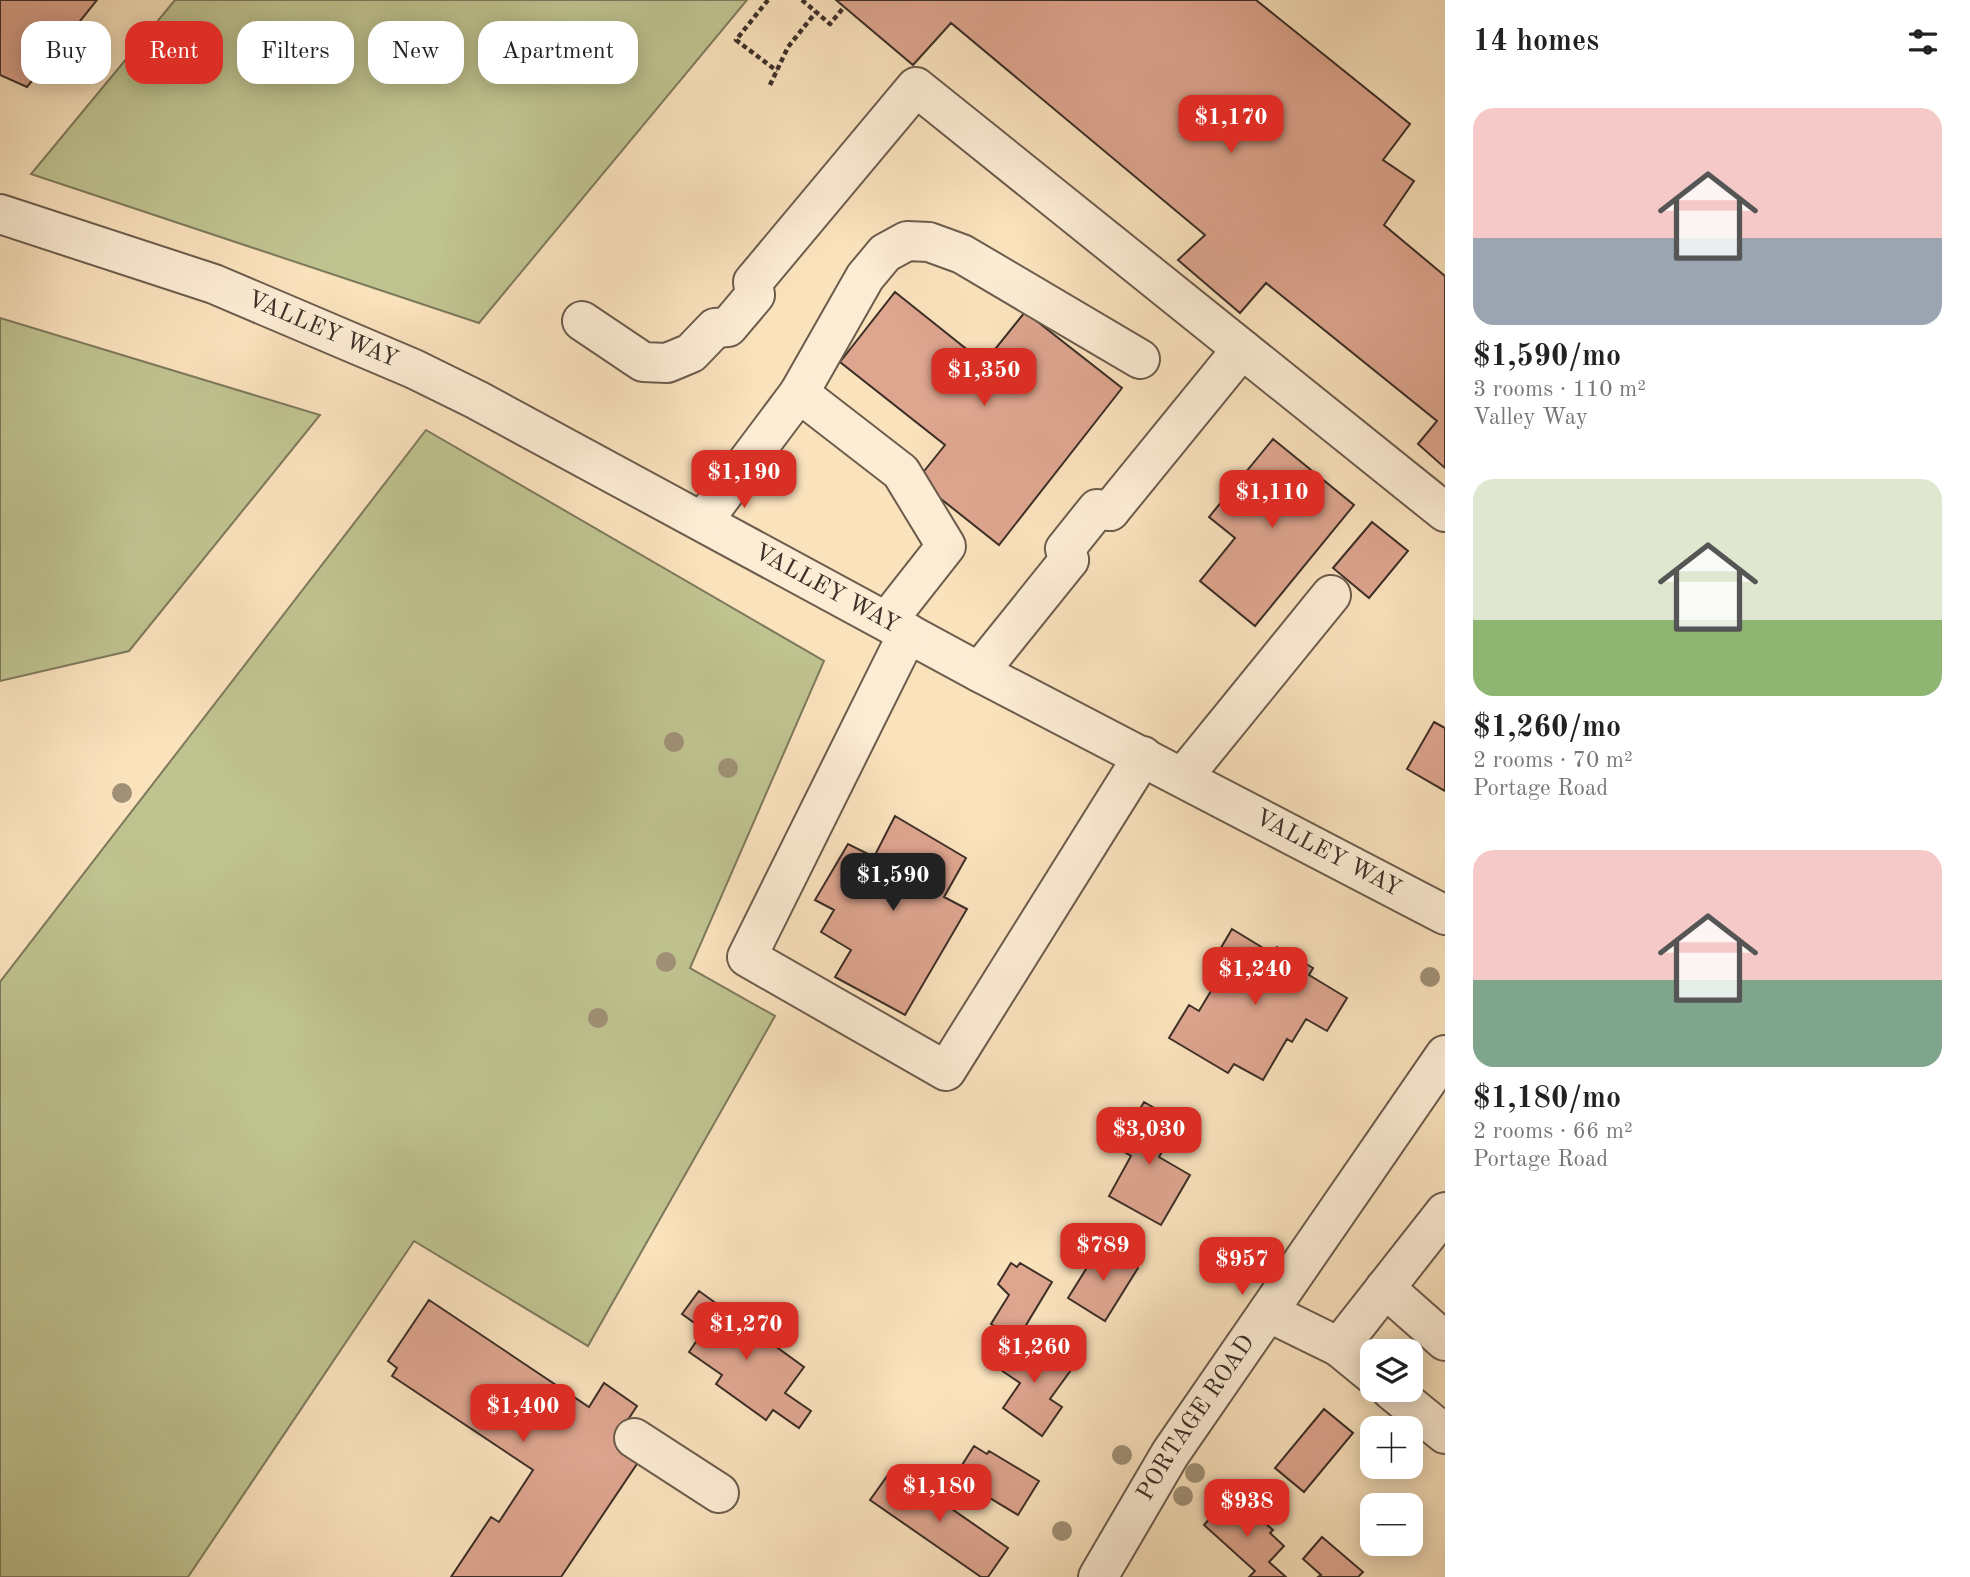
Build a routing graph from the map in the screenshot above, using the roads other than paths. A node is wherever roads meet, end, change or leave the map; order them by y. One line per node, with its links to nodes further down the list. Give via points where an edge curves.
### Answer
1 (0, 214): 7 (street, VALLEY WAY, via 214,284 414,369)
2 (582, 321): 3 (street, via 643,362 667,363 691,354 715,328 728,327 743,310 755,295 754,282 916,87)
3 (1242, 349): 6 (street); 10 (street, via 1110,511 1097,509 1065,549 1069,560)
4 (1140, 359): 5 (street, via 962,254 929,242 907,241 885,253 864,277)
5 (799, 393): 7 (street); 9 (street, via 901,472 946,546)
6 (1445, 512)
7 (703, 521): 9 (street, VALLEY WAY)
8 (1331, 596): 12 (street)
9 (898, 627): 10 (street, VALLEY WAY); 11 (street, via 747,957 946,1071)
10 (979, 672): 11 (street, VALLEY WAY)
11 (1143, 756): 12 (street, VALLEY WAY)
12 (1183, 777): 13 (street, VALLEY WAY)
13 (1445, 915)
14 (1445, 1055): 17 (street, PORTAGE ROAD)
15 (1445, 1212): 16 (street)
16 (1385, 1288): 18 (street); 19 (street)
17 (1268, 1312): 19 (street); 25 (street, PORTAGE ROAD, via 1170,1454)
18 (1445, 1341)
19 (1339, 1347): 20 (street)
20 (1360, 1364)
21 (1406, 1402): 22 (street)
22 (1445, 1434)
23 (634, 1438): 24 (street)
24 (719, 1493)
25 (1098, 1577)

